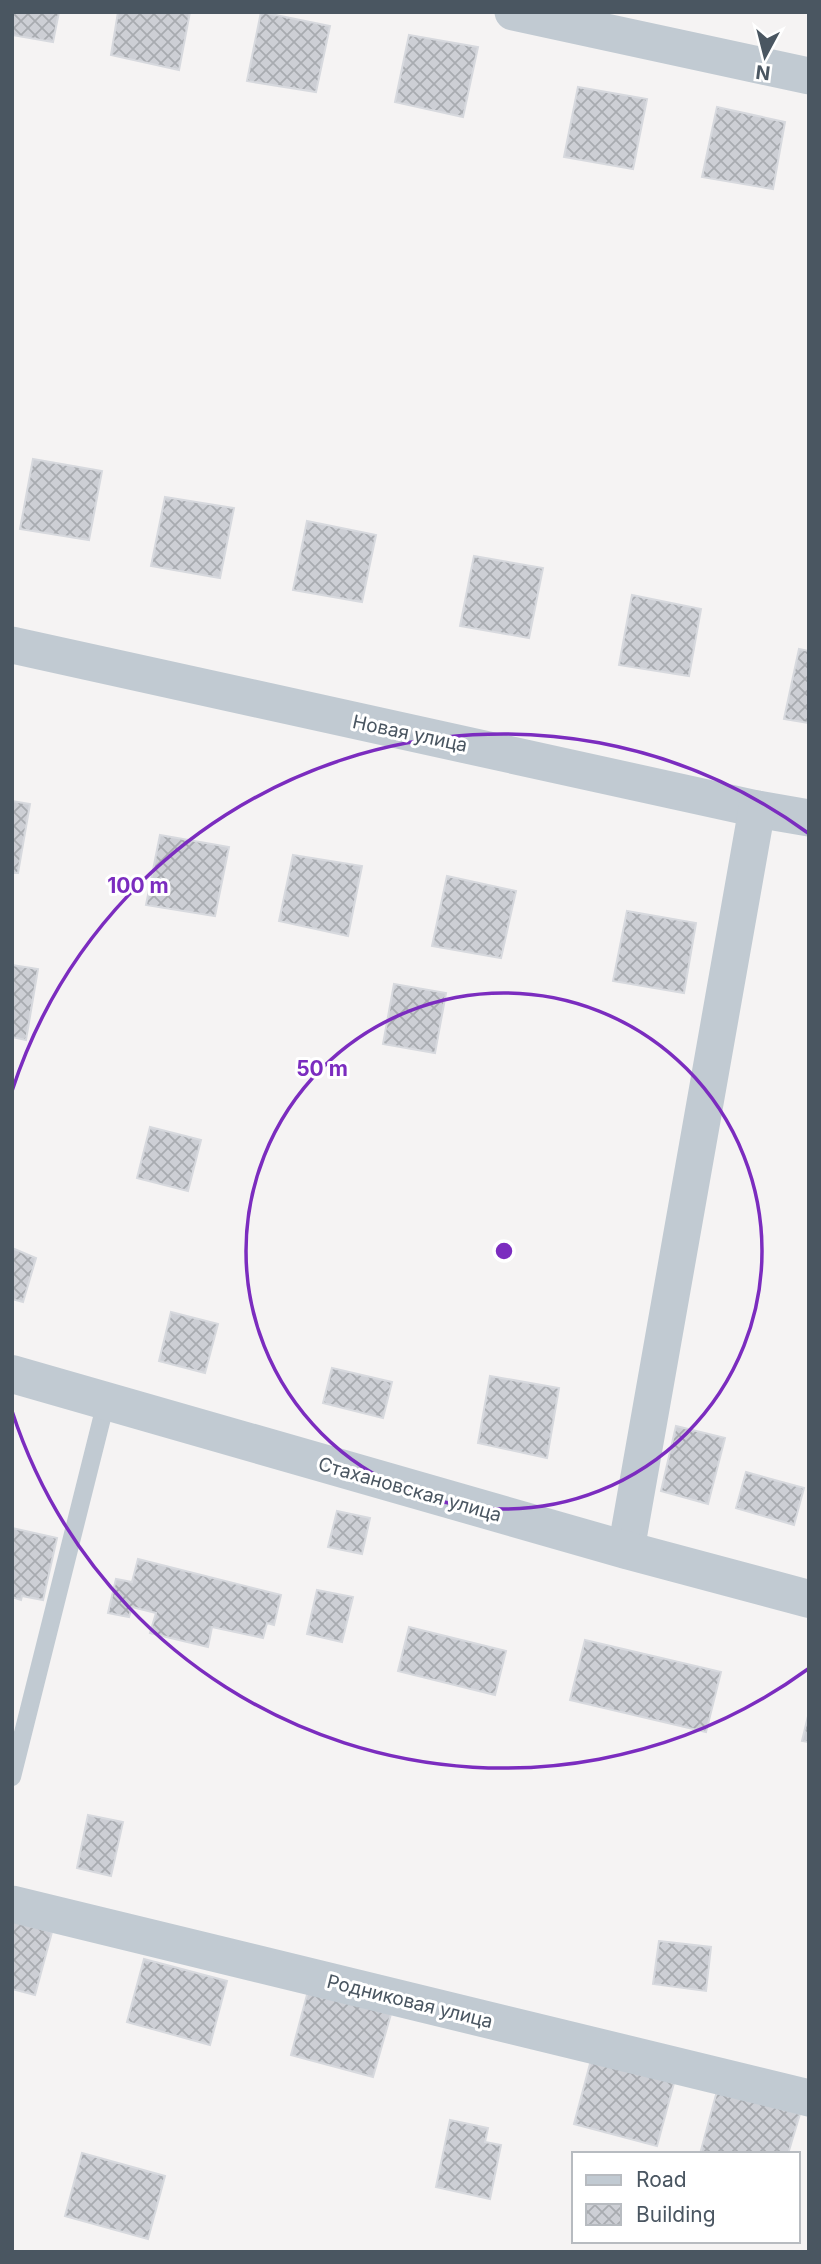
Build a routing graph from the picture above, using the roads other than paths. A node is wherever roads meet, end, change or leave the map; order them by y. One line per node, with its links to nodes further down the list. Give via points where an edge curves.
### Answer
1 (513, 12): 2 (street)
2 (809, 76)
3 (12, 645): 4 (street, Новая улица)
4 (757, 809): 5 (street, Новая улица); 8 (street)
5 (809, 818)
6 (12, 1374): 7 (street, Стахановская улица)
7 (106, 1402): 8 (street, Стахановская улица); 10 (lane)
8 (626, 1550): 9 (street, Стахановская улица)
9 (809, 1599)
10 (12, 1777)
11 (12, 1904): 12 (street, Родниковая улица)
12 (809, 2098)

